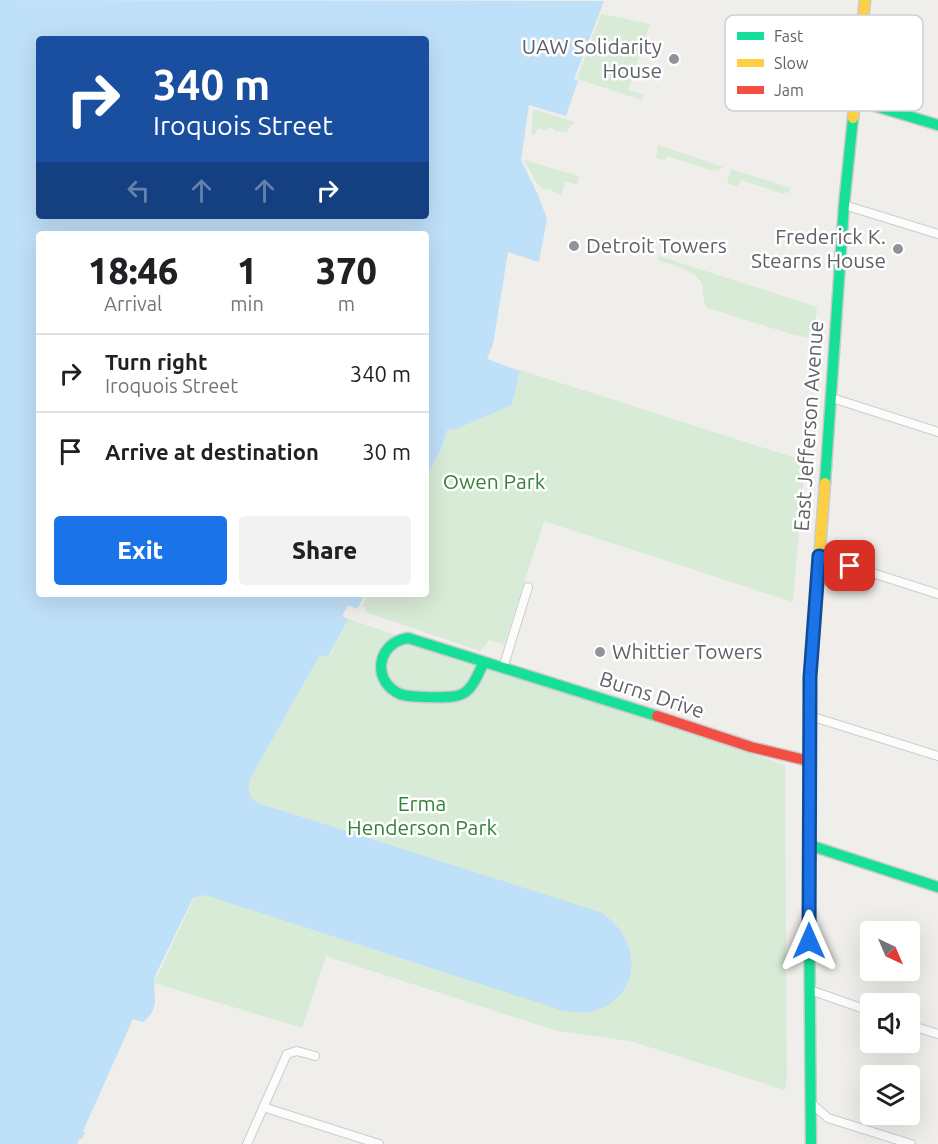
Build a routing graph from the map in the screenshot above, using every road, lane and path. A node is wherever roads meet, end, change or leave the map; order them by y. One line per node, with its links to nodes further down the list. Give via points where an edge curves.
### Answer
1 (865, 0): 2 (main road, East Jefferson Avenue)
2 (864, 15)
3 (854, 111): 6 (main road, East Jefferson Avenue)
4 (892, 111): 5 (main road)
5 (938, 125)
6 (844, 206): 7 (street); 8 (main road, East Jefferson Avenue)
7 (938, 234)
8 (832, 398): 9 (street); 10 (main road, East Jefferson Avenue)
9 (938, 432)
10 (819, 556): 12 (street); 15 (main road, East Jefferson Avenue)
11 (528, 587): 14 (street)
12 (938, 594)
13 (483, 662): 13 (main road, Burns Drive, via 403,638 395,640 384,652 381,670 387,684 399,693 452,698 468,693); 14 (main road, Burns Drive)
14 (504, 668): 17 (main road, Burns Drive, via 755,748)
15 (810, 716): 16 (street); 17 (main road, East Jefferson Avenue)
16 (938, 756)
17 (809, 761): 18 (main road, East Jefferson Avenue)
18 (809, 845): 19 (main road); 20 (main road, East Jefferson Avenue)
19 (938, 887)
20 (810, 990): 21 (street); 25 (main road, East Jefferson Avenue)
21 (860, 1008)
22 (920, 1028): 23 (street)
23 (938, 1034)
24 (315, 1056): 26 (street, via 297,1051 287,1054)
25 (811, 1103): 29 (main road, East Jefferson Avenue); 30 (street, via 828,1118)
26 (263, 1107): 27 (street); 28 (street)
27 (247, 1144)
28 (379, 1144)
29 (811, 1144)
30 (911, 1144)

